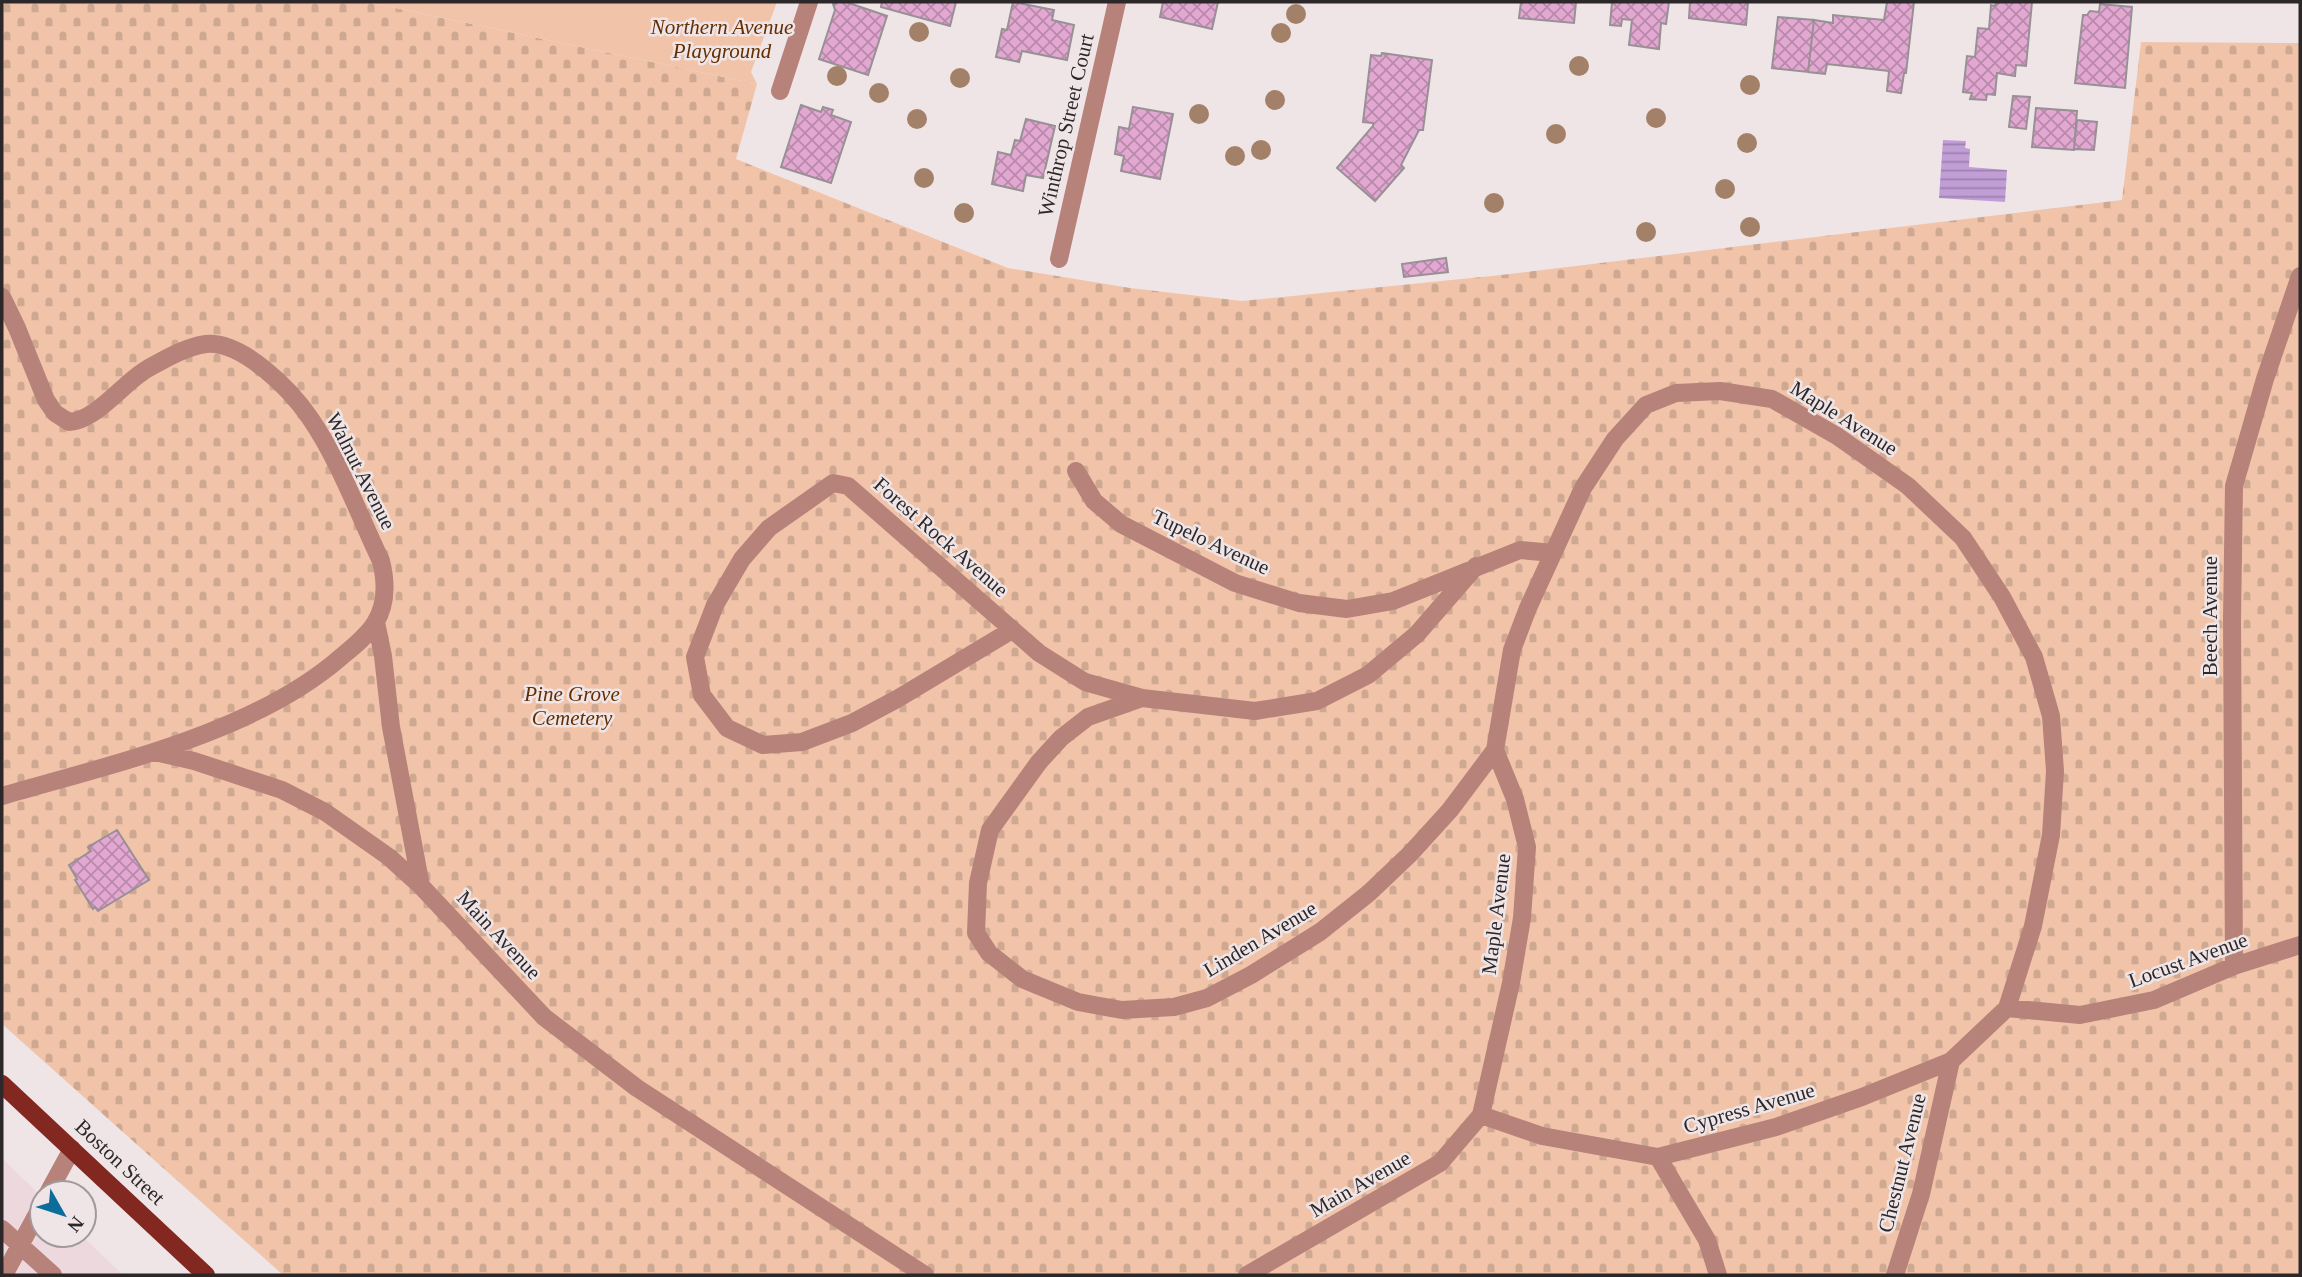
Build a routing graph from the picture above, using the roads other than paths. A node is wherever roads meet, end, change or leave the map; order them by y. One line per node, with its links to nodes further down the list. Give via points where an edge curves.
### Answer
1 (809, 2): 3 (street)
2 (1117, 2): 4 (street, Winthrop Street Court)
3 (780, 91)
4 (1059, 259)
5 (2300, 276): 18 (street, Beech Avenue, via 2234,486)
6 (2, 297): 10 (street, Walnut Avenue, via 46,400 69,422 89,415 143,372 204,344 242,353 259,364 310,417 381,561 384,598)
7 (1076, 471): 9 (street, Tupelo Avenue, via 1094,501 1121,524 1235,583 1299,603 1347,609 1393,601)
8 (1553, 552): 9 (street, Tupelo Avenue, via 1520,550); 13 (street, Maple Avenue, via 1512,650); 19 (street, Maple Avenue, via 1583,488 1615,439 1646,405 1676,393 1720,391 1772,399 1837,436 1908,486 1963,538 2034,656 2051,716 2051,835 2033,926)
9 (1476, 566): 12 (street, Forest Rock Avenue, via 1417,634 1368,675 1317,701 1255,711)
10 (376, 622): 14 (street, Walnut Avenue, via 335,663 282,699); 16 (street, Walnut Avenue)
11 (1012, 630): 11 (street, Forest Rock Avenue, via 897,699 803,742 763,745 727,728 702,695 695,657 715,605 743,559 769,528 833,483 848,486); 12 (street, Forest Rock Avenue, via 1085,682)
12 (1142, 698): 13 (street, Linden Avenue, via 1088,718 1039,762 990,830 978,883 976,933 989,953 1023,979 1078,1002 1122,1010 1174,1007 1207,998 1320,932 1410,854)
13 (1494, 750): 22 (street, Maple Avenue, via 1515,799 1527,847 1511,983)
14 (155, 752): 15 (street, Main Avenue); 16 (street, Main Avenue, via 205,764 325,812)
15 (2, 796)
16 (421, 886): 32 (street, Main Avenue, via 544,1017 637,1088)
17 (2300, 945): 18 (street, Locust Avenue)
18 (2234, 966): 19 (street, Locust Avenue, via 2154,1000 2080,1015)
19 (2007, 1008): 20 (street, Cypress Avenue)
20 (1951, 1061): 24 (street, Cypress Avenue, via 1776,1127); 35 (street, Chestnut Avenue, via 1921,1194)
21 (2, 1084): 23 (main road, Boston Street)
22 (1481, 1115): 24 (street, Cypress Avenue, via 1542,1136); 33 (street, Main Avenue, via 1440,1163)
23 (72, 1149): 25 (street); 31 (main road, Boston Street)
24 (1658, 1157): 34 (street, via 1707,1240)
25 (56, 1179)
26 (2, 1228): 28 (street)
27 (28, 1232): 28 (street)
28 (21, 1245): 29 (street); 30 (street)
29 (4, 1275)
30 (53, 1275)
31 (206, 1275)
32 (925, 1275)
33 (1247, 1275)
34 (1718, 1275)
35 (1895, 1275)

